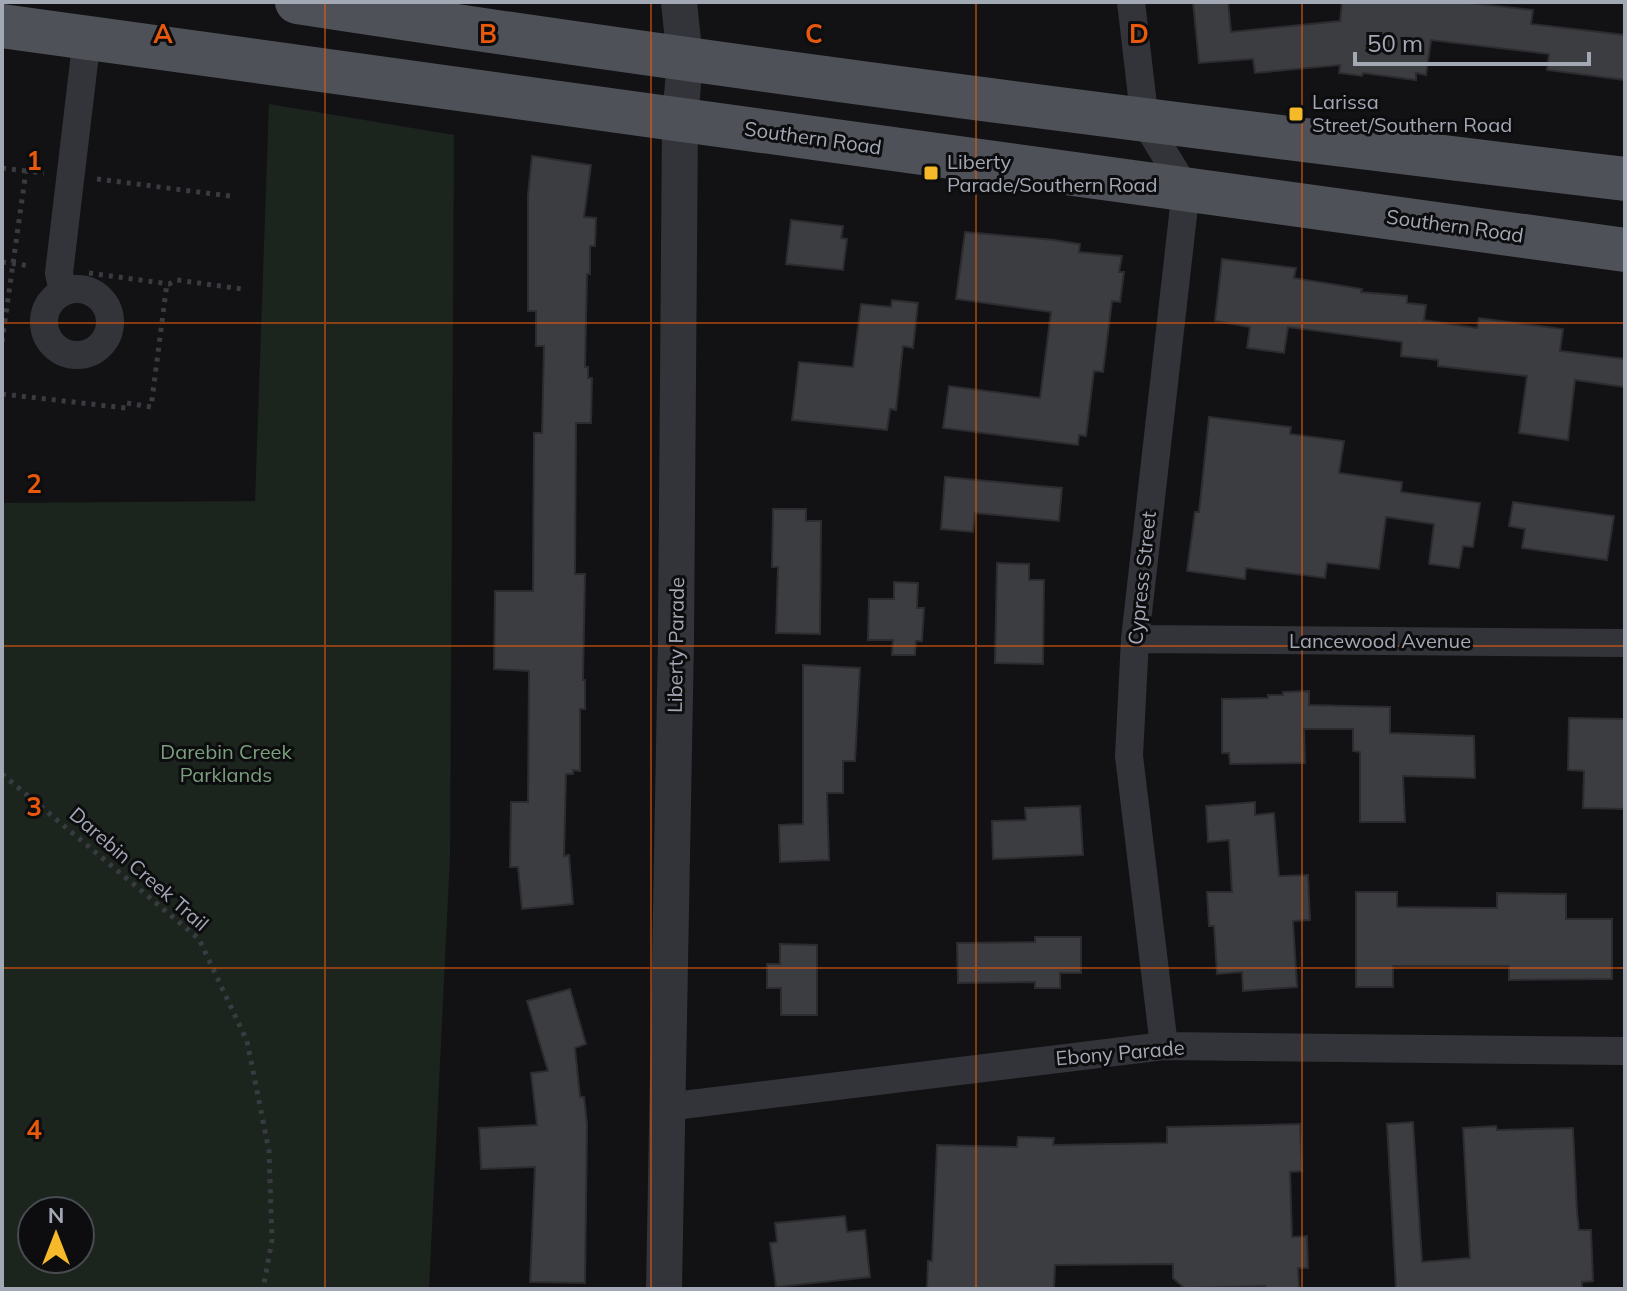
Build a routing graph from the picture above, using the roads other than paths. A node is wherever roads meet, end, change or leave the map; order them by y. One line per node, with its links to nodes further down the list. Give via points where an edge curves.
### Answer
1 (297, 2): 6 (main road)
2 (679, 2): 6 (street, Liberty Parade)
3 (1131, 2): 8 (street)
4 (2, 26): 5 (main road, Southern Road)
5 (87, 37): 7 (main road, Southern Road); 12 (street, via 59,273)
6 (685, 60): 7 (street, Liberty Parade); 8 (main road)
7 (680, 120): 10 (main road, Southern Road); 17 (street, Liberty Parade)
8 (1145, 122): 9 (main road); 10 (street)
9 (1625, 179)
10 (1186, 189): 11 (main road, Southern Road); 13 (street, Cypress Street)
11 (1625, 250)
12 (63, 292)
13 (1135, 639): 14 (street, Lancewood Avenue); 15 (street, Cypress Street, via 1129,756)
14 (1625, 643)
15 (1164, 1046): 16 (street, Ebony Parade); 17 (street, Ebony Parade)
16 (1625, 1051)
17 (666, 1107): 18 (street, Liberty Parade)
18 (664, 1289)

